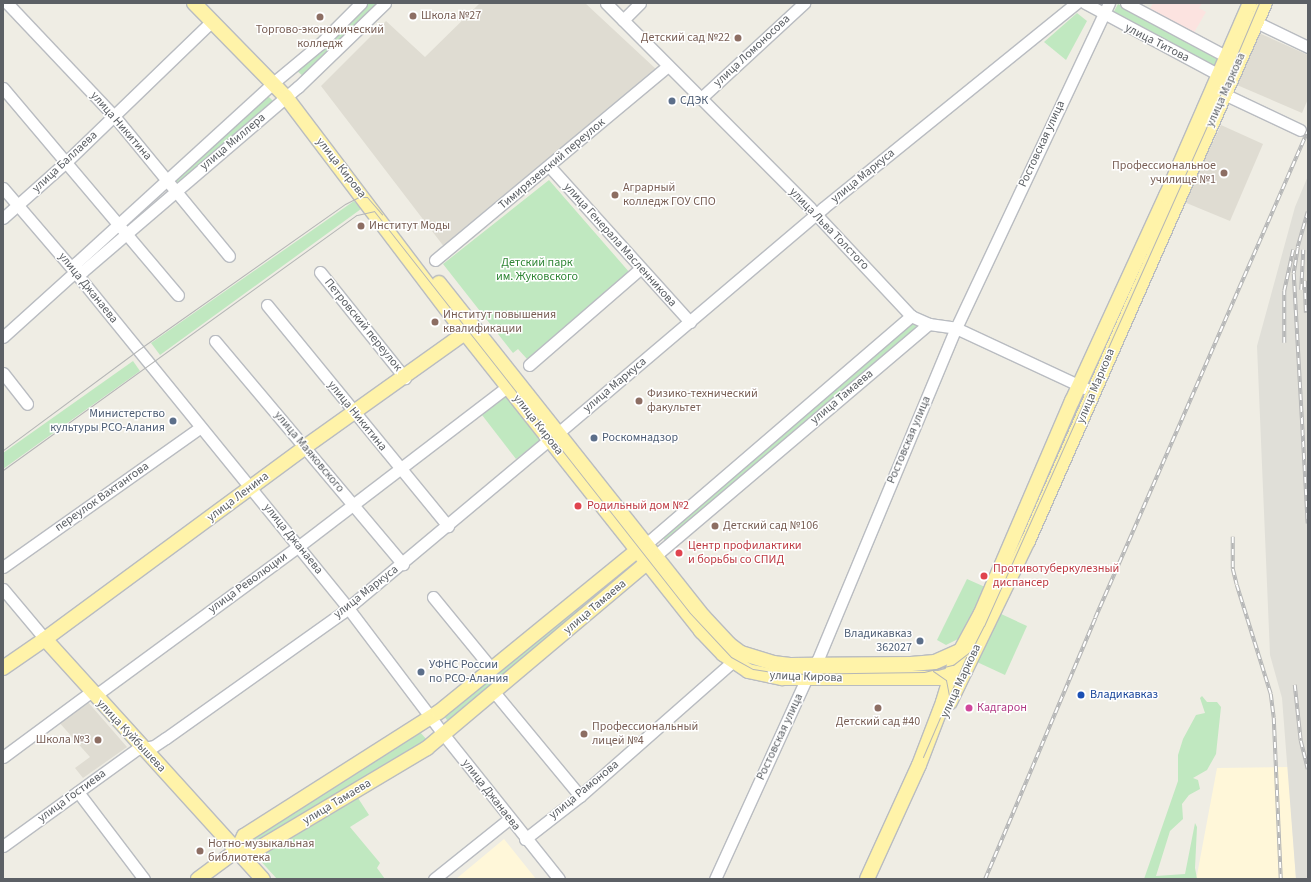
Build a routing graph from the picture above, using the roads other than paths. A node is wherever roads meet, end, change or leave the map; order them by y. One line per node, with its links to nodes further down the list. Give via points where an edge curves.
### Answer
1 (7, 3): 28 (street, улица Никитина)
2 (194, 3): 17 (main road, улица Кирова)
3 (204, 3): 23 (main road, улица Кирова)
4 (361, 3): 23 (street, улица Миллера, via 320,44)
5 (385, 3): 25 (street, улица Миллера)
6 (606, 3): 16 (street, улица Льва Толстого)
7 (640, 3): 16 (street)
8 (804, 3): 27 (street, улица Ломоносова)
9 (1076, 3): 36 (street, улица Маркуса)
10 (1084, 3): 15 (street, улица Титова)
11 (1109, 3): 15 (street, Ростовская улица)
12 (1126, 3): 20 (street, улица Титова)
13 (1250, 3): 20 (main road, улица Маркова)
14 (1265, 3): 18 (main road, улица Маркова)
15 (1103, 15): 22 (street, улица Титова); 50 (street, Ростовская улица)
16 (623, 20): 21 (street, улица Льва Толстого)
17 (212, 21): 23 (main road, улица Кирова); 28 (street, улица Баллаева)
18 (1256, 22): 19 (street); 20 (main road, улица Маркова)
19 (1308, 47)
20 (1233, 60): 22 (main road, улица Маркова)
21 (668, 66): 27 (street, улица Льва Толстого); 31 (street, Тимирязевский переулок)
22 (1225, 78): 26 (main road, улица Маркова); 58 (main road, улица Маркова)
23 (276, 81): 25 (main road, улица Кирова); 32 (street, улица Миллера)
24 (3, 88): 30 (street)
25 (289, 94): 34 (street, улица Миллера); 51 (main road, улица Кирова)
26 (1224, 94): 29 (street); 59 (main road, улица Маркова)
27 (700, 99): 36 (street, улица Льва Толстого)
28 (114, 116): 30 (street, улица Баллаева); 32 (street, улица Никитина)
29 (1300, 130)
30 (66, 162): 35 (street, улица Баллаева); 38 (street)
31 (550, 167): 41 (street, Тимирязевский переулок); 42 (street, улица Генерала Масленникова)
32 (168, 180): 34 (street, улица Никитина); 38 (street, улица Миллера)
33 (3, 188): 35 (street, улица Джанаева)
34 (177, 191): 39 (street, улица Миллера); 40 (street, улица Никитина)
35 (19, 205): 37 (street, улица Баллаева); 43 (street, улица Джанаева)
36 (816, 215): 47 (street, улица Льва Толстого); 48 (street, улица Маркуса)
37 (3, 218)
38 (118, 224): 39 (street); 43 (street, улица Миллера, via 76,263)
39 (127, 234): 43 (street, улица Миллера, via 83,271); 45 (street)
40 (229, 256)
41 (435, 260)
42 (641, 268): 48 (street, улица Генерала Масленникова); 54 (street)
43 (75, 272): 52 (street, улица Миллера); 62 (street, улица Джанаева)
44 (320, 272): 56 (street, Петровский переулок)
45 (178, 295)
46 (267, 305): 61 (street, улица Никитина)
47 (911, 316): 49 (street, улица Льва Толстого); 70 (street, улица Тамаева)
48 (690, 322): 63 (street, улица Маркуса)
49 (929, 324): 50 (street, улица Льва Толстого); 71 (street, улица Тамаева)
50 (956, 328): 58 (street, улица Льва Толстого); 80 (street, Ростовская улица)
51 (470, 330): 56 (main road, улица Ленина); 57 (main road, улица Кирова); 63 (main road, улица Кирова)
52 (3, 337)
53 (215, 341): 64 (street, улица Маяковского)
54 (529, 365)
55 (3, 373): 60 (street)
56 (405, 378): 61 (main road, улица Ленина)
57 (508, 386): 63 (main road, улица Кирова); 65 (street, улица Революции)
58 (1079, 386): 59 (street, улица Льва Толстого); 78 (main road, улица Маркова, via 981,613)
59 (1093, 392): 83 (main road, улица Маркова, via 1028,541)
60 (28, 404)
61 (355, 412): 64 (main road, улица Ленина); 65 (street, улица Никитина)
62 (201, 426): 66 (street, улица Джанаева); 73 (street, переулок Вахтангова)
63 (553, 437): 68 (street, улица Маркуса); 70 (main road, улица Кирова)
64 (305, 447): 66 (main road, улица Ленина); 67 (street, улица Маяковского)
65 (400, 468): 67 (street, улица Революции); 68 (street, улица Никитина)
66 (251, 489): 69 (street, улица Джанаева); 77 (main road, улица Ленина)
67 (353, 504): 69 (street, улица Революции); 72 (street, улица Маяковского)
68 (448, 526): 72 (street, улица Маркуса)
69 (299, 546): 76 (street, улица Джанаева); 88 (street, улица Революции, via 100,692)
70 (641, 548): 71 (main road, улица Кирова); 82 (main road, улица Тамаева)
71 (651, 560): 79 (main road, улица Кирова, via 700,631); 80 (main road, улица Кирова, via 712,626 741,653 773,663); 87 (main road, улица Тамаева)
72 (403, 564): 76 (street, улица Маркуса)
73 (3, 567)
74 (3, 589): 77 (street, улица Куйбышева)
75 (433, 597): 82 (street)
76 (348, 608): 90 (street, улица Джанаева); 92 (street, улица Маркуса, via 161,742)
77 (45, 639): 81 (main road, улица Ленина); 88 (main road, улица Куйбышева)
78 (960, 651): 80 (main road, улица Кирова, via 946,659 923,663); 84 (main road, улица Маркова)
79 (732, 662): 86 (main road, улица Кирова, via 767,677); 96 (street, улица Рамонова)
80 (815, 664): 86 (street, Ростовская улица)
81 (3, 668)
82 (492, 669): 90 (main road, улица Тамаева)
83 (965, 671): 84 (main road, улица Кирова); 94 (main road, улица Маркова, via 926,757)
84 (951, 676): 85 (main road, улица Кирова); 89 (main road, улица Маркова)
85 (927, 678): 86 (main road, улица Кирова); 89 (main road, via 943,690)
86 (806, 679): 106 (street, Ростовская улица)
87 (494, 692): 91 (main road, улица Тамаева); 96 (street)
88 (93, 694): 92 (main road, улица Куйбышева); 93 (street, улица Революции, via 88,694)
89 (943, 702): 94 (main road, улица Маркова)
90 (432, 718): 91 (street, улица Джанаева); 100 (main road, улица Тамаева, via 244,836)
91 (444, 735): 97 (street, улица Джанаева); 100 (main road, улица Тамаева, via 427,748 256,850)
92 (142, 748): 95 (street, улица Гостиева); 100 (main road, улица Куйбышева)
93 (3, 757)
94 (919, 765): 107 (main road, улица Маркова)
95 (78, 792): 99 (street, улица Гостиева); 101 (street)
96 (580, 796): 98 (street, улица Рамонова)
97 (509, 819): 98 (street, улица Джанаева); 104 (street)
98 (525, 839): 105 (street, улица Джанаева)
99 (3, 846)
100 (237, 850): 102 (main road, улица Тамаева); 103 (main road, улица Куйбышева)
101 (144, 879)
102 (198, 879)
103 (263, 879)
104 (434, 879)
105 (559, 879)
106 (715, 879)
107 (867, 879)

